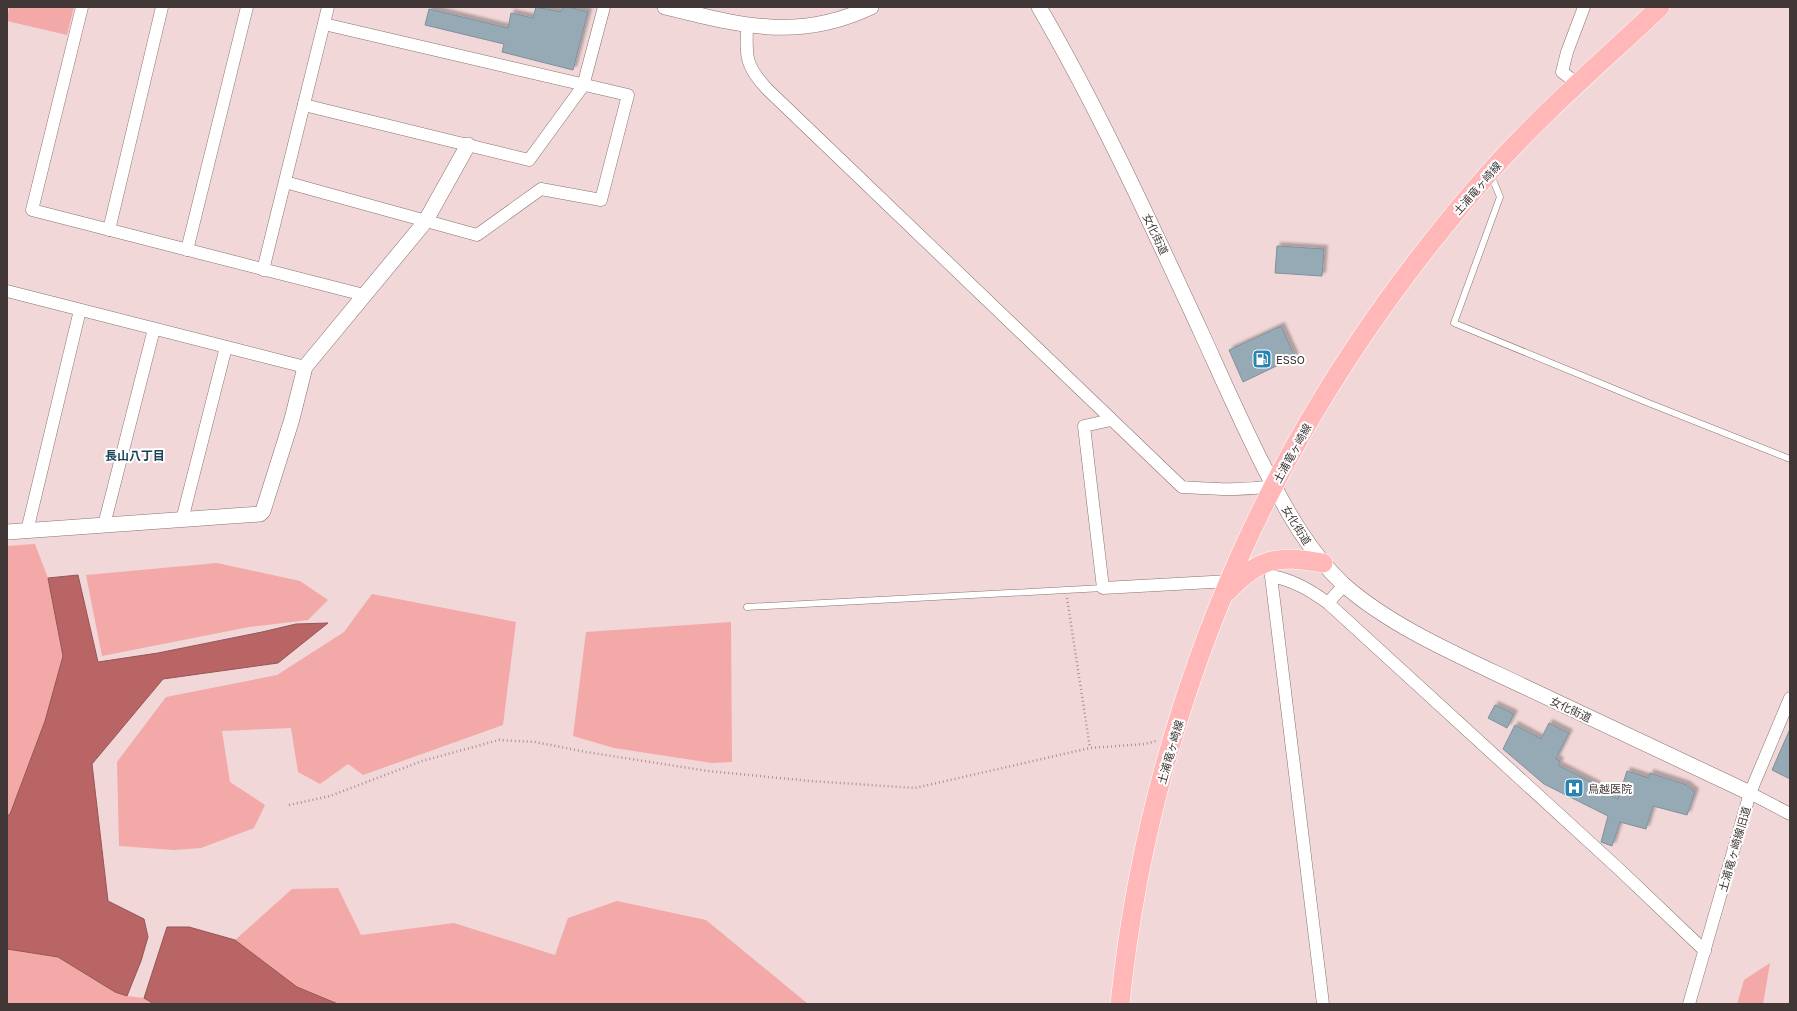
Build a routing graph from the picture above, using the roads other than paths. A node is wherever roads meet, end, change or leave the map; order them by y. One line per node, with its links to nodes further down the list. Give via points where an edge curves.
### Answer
1 (82, 7): 20 (street, via 32,210)
2 (162, 7): 20 (street)
3 (247, 7): 21 (street)
4 (328, 7): 11 (street)
5 (604, 7): 14 (street)
6 (665, 7): 12 (street)
7 (871, 7): 12 (street, via 851,16 809,26)
8 (1039, 7): 31 (street, 女化街道, via 1082,83 1139,197)
9 (1584, 7): 13 (street, via 1562,72)
10 (1660, 7): 13 (main road, 土浦竜ヶ崎線)
11 (324, 24): 14 (street); 15 (street)
12 (746, 26): 29 (street, via 748,65 760,81)
13 (1578, 84): 17 (main road, 土浦竜ヶ崎線)
14 (582, 86): 16 (street, via 529,160); 19 (street, via 628,95 601,200 542,189 477,235)
15 (304, 105): 16 (street); 18 (street)
16 (468, 145): 19 (street)
17 (1490, 173): 30 (lane, via 1500,197 1454,323); 31 (main road, 土浦竜ヶ崎線, via 1441,230 1392,296 1329,389 1300,436)
18 (285, 182): 19 (street); 22 (street)
19 (425, 222): 24 (street)
20 (110, 230): 21 (street)
21 (187, 250): 22 (street)
22 (263, 270): 24 (street)
23 (7, 292): 25 (street)
24 (364, 295): 28 (street)
25 (80, 310): 26 (street); 34 (street)
26 (154, 329): 27 (street); 33 (street)
27 (226, 347): 28 (street); 32 (street)
28 (305, 367): 32 (street, via 292,419 263,511 260,514)
29 (1111, 420): 31 (street, via 1182,487 1248,490); 38 (street, via 1084,426)
30 (1790, 459)
31 (1274, 486): 36 (street, 女化街道, via 1302,536); 39 (main road, 土浦竜ヶ崎線)
32 (182, 520): 33 (street)
33 (104, 525): 34 (street)
34 (27, 531): 35 (street)
35 (7, 532)
36 (1323, 563): 37 (street, 女化街道); 39 (main road, via 1299,558 1278,559 1256,567)
37 (1344, 585): 40 (street); 43 (street, 女化街道, via 1396,623)
38 (1103, 588): 39 (street); 41 (lane)
39 (1226, 589): 46 (main road, 土浦竜ヶ崎線, via 1192,678 1160,786 1143,857)
40 (1328, 603): 45 (street, via 1620,870); 47 (street, via 1286,578 1271,576)
41 (747, 607)
42 (1790, 698): 43 (street, 土浦竜ヶ崎線旧道)
43 (1750, 793): 44 (street, 女化街道); 45 (street, 土浦竜ヶ崎線旧道)
44 (1790, 814)
45 (1705, 952): 48 (street, 土浦竜ヶ崎線旧道)
46 (1120, 1004)
47 (1323, 1004)
48 (1689, 1004)

